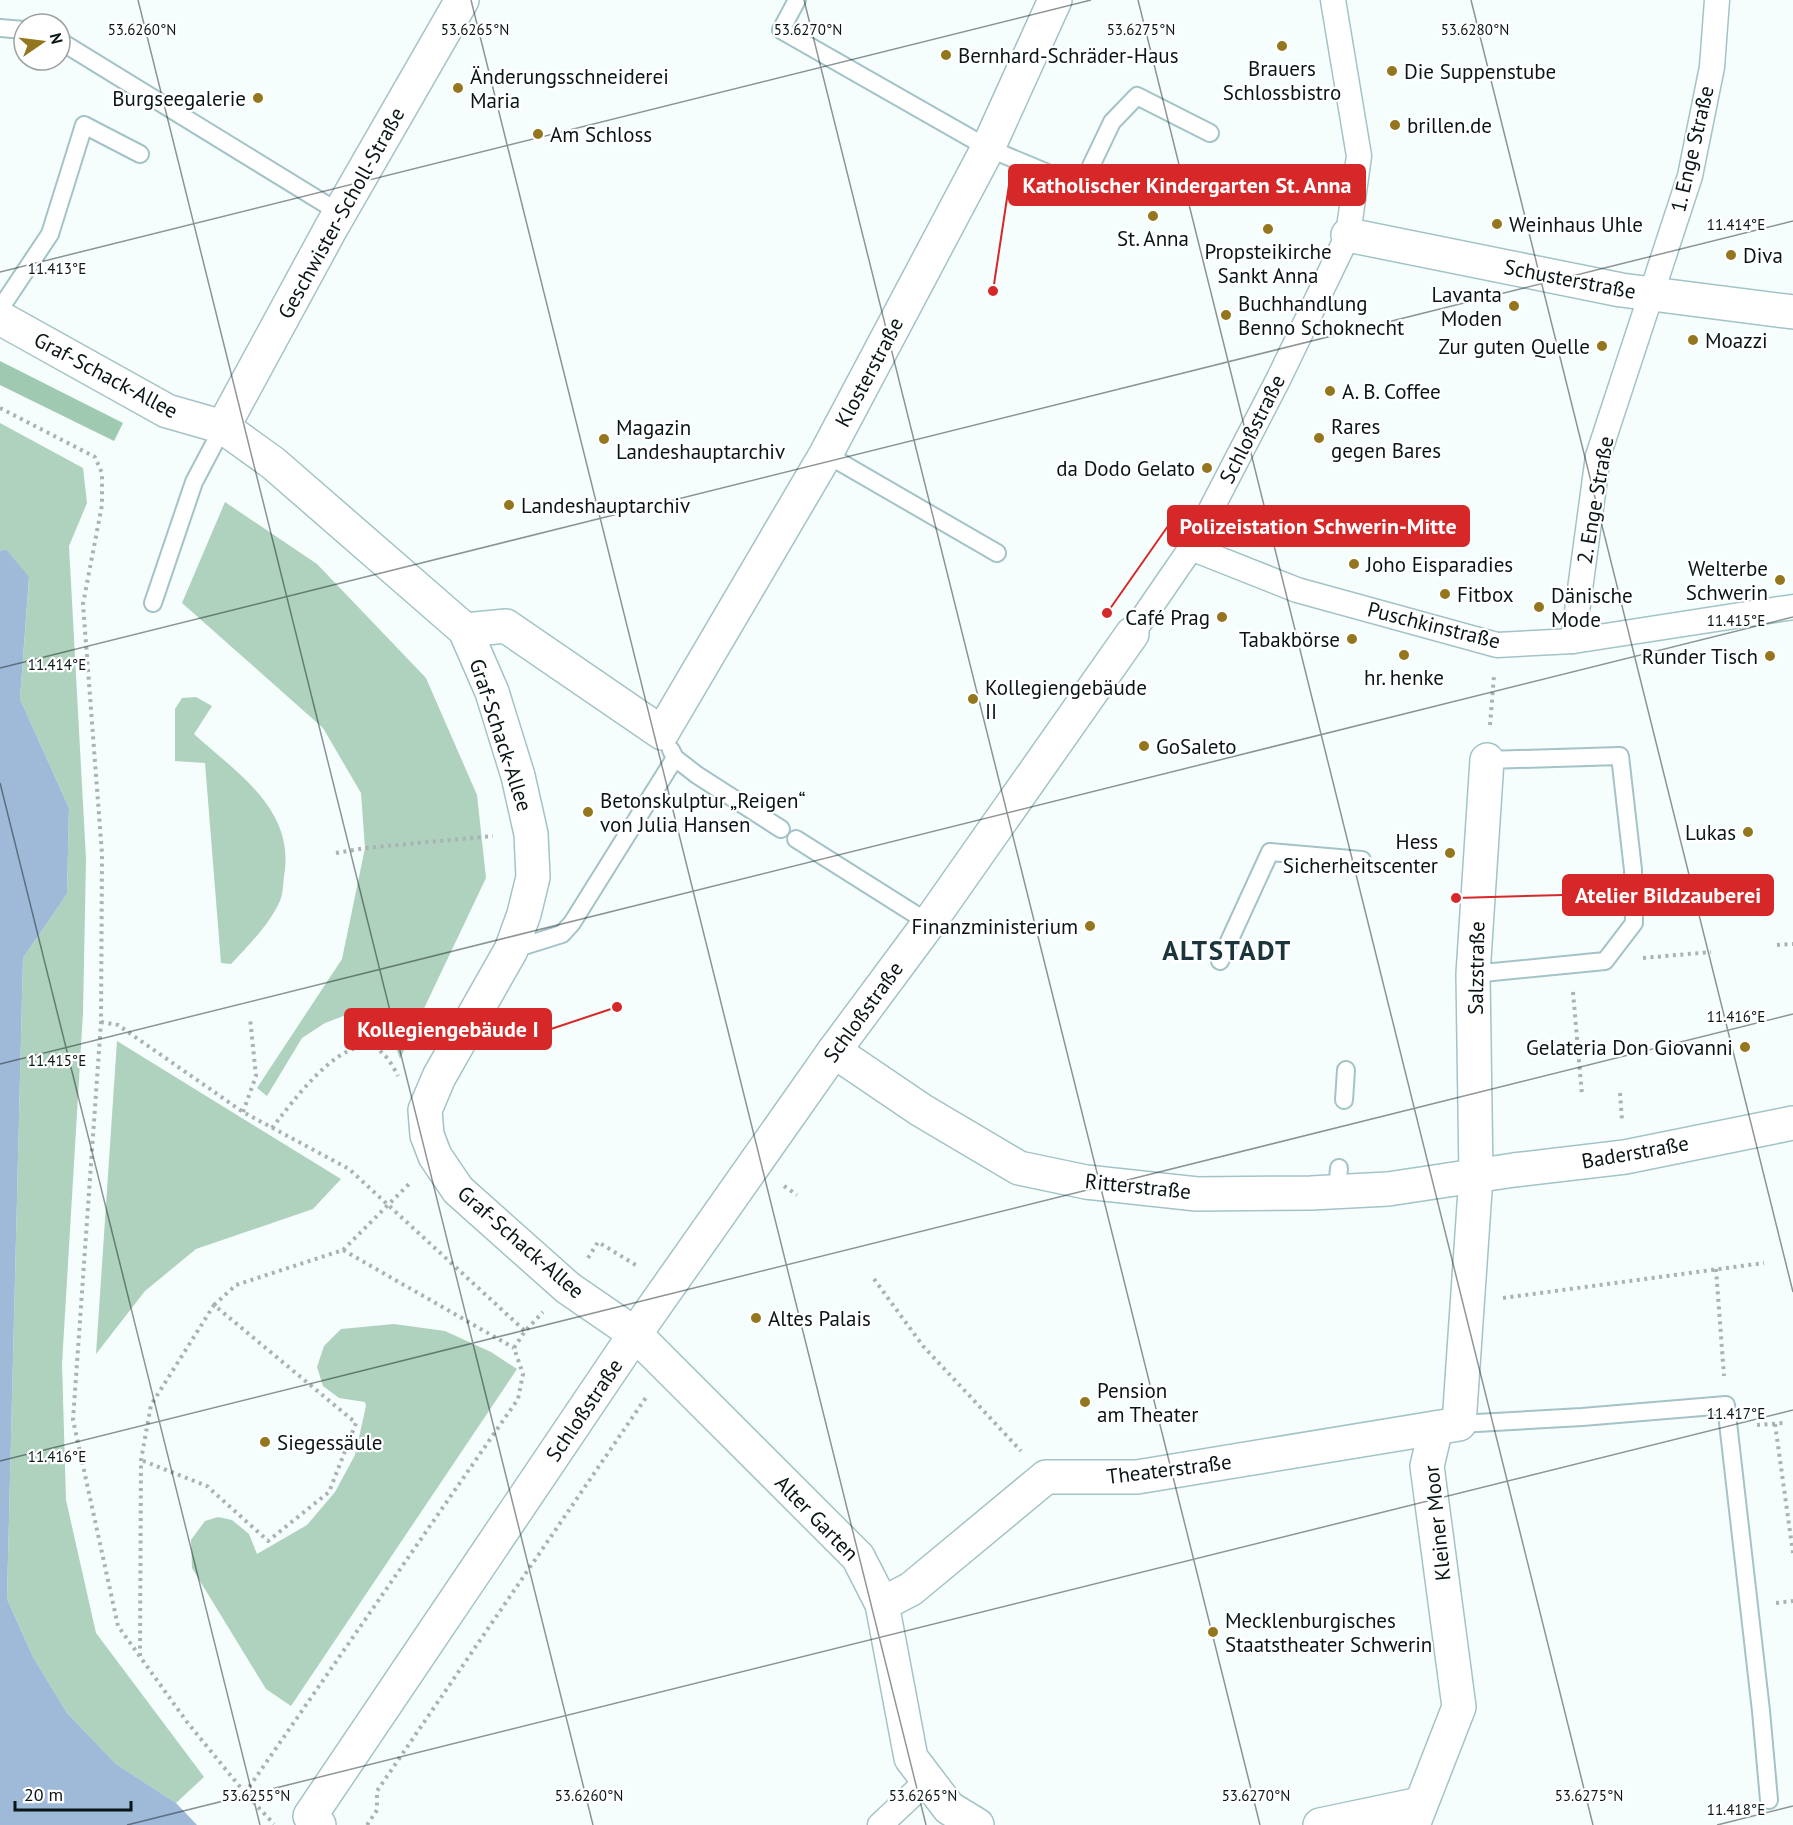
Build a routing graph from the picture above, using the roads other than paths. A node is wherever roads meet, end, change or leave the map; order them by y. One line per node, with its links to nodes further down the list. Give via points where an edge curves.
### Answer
1 (462, 0): 10 (street, Geschwister-Scholl-Straße)
2 (797, 0): 8 (lane, via 781,30)
3 (1055, 0): 8 (street, Klosterstraße)
4 (1333, 0): 11 (street, Schloßstraße, via 1359,156)
5 (1717, 0): 12 (street, 1. Enge Straße, via 1712,67 1690,176)
6 (72, 48): 10 (lane)
7 (1210, 133): 8 (lane, via 1137,96 1112,122 1087,191)
8 (988, 148): 17 (street, Klosterstraße)
9 (140, 154): 13 (lane, via 84,125 50,234)
10 (340, 213): 16 (street, Geschwister-Scholl-Straße)
11 (1348, 236): 12 (street, Schusterstraße); 18 (street, Schloßstraße)
12 (1651, 294): 14 (street, Schusterstraße); 23 (street, 2. Enge Straße, via 1598,456)
13 (0, 309)
14 (1793, 312)
15 (0, 318): 16 (street, Graf-Schack-Allee, via 167,411)
16 (223, 427): 20 (lane, via 194,482); 22 (street, Graf-Schack-Allee, via 273,463)
17 (826, 454): 19 (lane); 25 (street, Klosterstraße)
18 (1191, 548): 23 (street, Puschkinstraße, via 1297,590 1497,645); 24 (street, Schloßstraße)
19 (997, 553)
20 (153, 603)
21 (1793, 607): 23 (street, Puschkinstraße)
22 (465, 630): 25 (street, Graf-Schack-Allee, via 506,626); 31 (street, Graf-Schack-Allee, via 492,692 531,834 533,877)
23 (1573, 640)
24 (1110, 666): 30 (street, Schloßstraße)
25 (668, 746): 27 (lane, via 697,775); 31 (lane, via 572,923 562,934)
26 (1487, 760): 33 (street, Salzstraße); 33 (lane, via 1620,756 1633,870 1634,922 1605,962)
27 (781, 829)
28 (796, 839): 30 (lane)
29 (1362, 860): 32 (lane, via 1270,852)
30 (929, 923): 34 (street, Schloßstraße)
31 (511, 950): 39 (street, Graf-Schack-Allee, via 439,1077 425,1110 427,1135 458,1190 568,1288)
32 (1220, 961)
33 (1473, 974): 38 (street, Salzstraße)
34 (834, 1051): 38 (street, Ritterstraße, via 921,1110 1019,1168 1086,1182 1197,1194 1338,1179 1388,1190); 39 (street, Schloßstraße)
35 (1346, 1070): 36 (lane)
36 (1344, 1101)
37 (1793, 1123): 38 (street, Baderstraße, via 1625,1156)
38 (1476, 1176): 40 (street, Kleiner Moor, via 1467,1303)
39 (635, 1334): 41 (street, Alter Garten, via 858,1557); 46 (street, Schloßstraße)
40 (1448, 1426): 41 (street, Theaterstraße, via 1137,1477 1046,1478 911,1589); 43 (lane, via 1726,1405); 44 (street, Kleiner Moor, via 1427,1466 1459,1707)
41 (882, 1604): 42 (street, Alter Garten, via 911,1758)
42 (928, 1780): 45 (street, Alter Garten); 47 (street)
43 (1769, 1800)
44 (1417, 1814): 49 (street)
45 (952, 1816): 48 (street, Alter Garten)
46 (311, 1822)
47 (880, 1825)
48 (977, 1825)
49 (1320, 1825)

